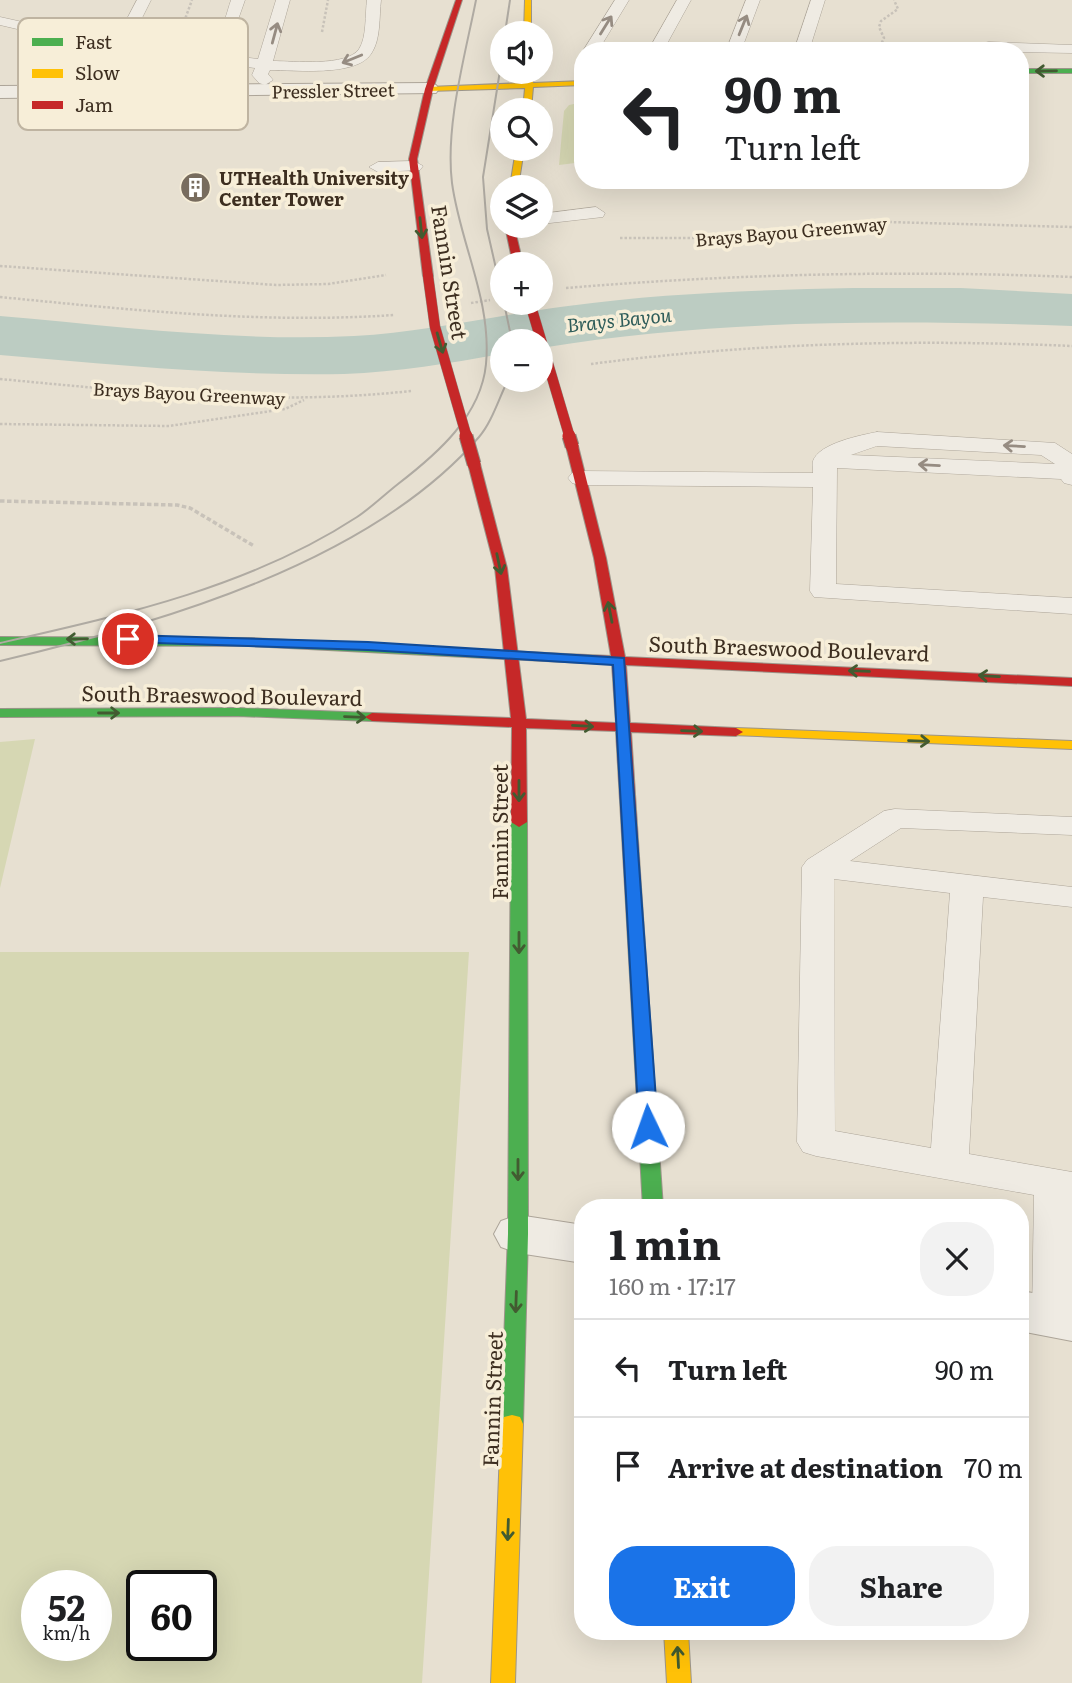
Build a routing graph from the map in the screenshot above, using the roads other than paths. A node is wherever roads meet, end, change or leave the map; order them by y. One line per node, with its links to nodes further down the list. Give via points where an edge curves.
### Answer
1 (144, 0): 12 (lane)
2 (238, 0): 13 (lane)
3 (283, 0): 26 (lane, one-way to 3)
4 (374, 0): 26 (lane, one-way to 26, via 369,43 354,62)
5 (459, 0): 27 (main road, Fannin Street)
6 (528, 0): 15 (main road)
7 (536, 0): 16 (main road)
8 (622, 0): 19 (lane, one-way to 8)
9 (684, 0): 20 (lane)
10 (753, 0): 21 (lane, one-way to 10)
11 (818, 0): 22 (lane)
12 (135, 18)
13 (231, 18)
14 (0, 21): 17 (lane)
15 (527, 21)
16 (529, 21)
17 (18, 25)
18 (434, 27): 27 (main road)
19 (596, 42)
20 (660, 42)
21 (737, 42)
22 (804, 42)
23 (1029, 47): 24 (lane)
24 (1072, 49)
25 (248, 63): 26 (lane)
26 (265, 65): 37 (lane, via 260,75)
27 (437, 66): 36 (main road, Fannin Street)
28 (1029, 71): 29 (main road, one-way to 28)
29 (1072, 71)
30 (553, 83): 31 (main road, Pressler Street)
31 (574, 83)
32 (524, 84): 36 (main road, Pressler Street)
33 (536, 84): 38 (main road, Pressler Street)
34 (1029, 86): 35 (main road)
35 (1072, 86)
36 (429, 89): 37 (street, Pressler Street); 42 (main road, Fannin Street)
37 (277, 90): 40 (street, Pressler Street)
38 (574, 90)
39 (0, 92): 41 (street, Pressler Street)
40 (248, 92)
41 (18, 94)
42 (414, 166): 43 (lane); 52 (main road, Fannin Street, one-way to 52, bridge, via 435,327 501,568)
43 (378, 167)
44 (596, 213): 45 (lane)
45 (553, 218)
46 (534, 315): 49 (main road, bridge)
47 (825, 470): 48 (lane, one-way to 47); 49 (lane); 50 (lane, via 823,592)
48 (1071, 475)
49 (580, 478): 53 (main road, one-way to 49)
50 (1072, 606)
51 (0, 641): 52 (main road, South Braeswood Boulevard, one-way to 51, via 192,640)
52 (512, 655): 53 (main road, South Braeswood Boulevard); 56 (main road, Fannin Street)
53 (620, 661): 54 (main road, South Braeswood Boulevard, one-way to 53); 57 (main road)
54 (1072, 681)
55 (0, 713): 56 (main road, South Braeswood Boulevard, one-way to 56, via 238,712)
56 (519, 723): 57 (main road, South Braeswood Boulevard, one-way to 57); 66 (main road, Fannin Street, one-way to 66)
57 (624, 728): 58 (main road, South Braeswood Boulevard, one-way to 58); 65 (main road)
58 (1072, 745)
59 (1072, 826): 60 (lane, via 895,818)
60 (818, 867): 61 (lane); 63 (lane, via 816,1142)
61 (967, 885): 62 (lane); 63 (lane)
62 (1072, 897)
63 (950, 1166): 64 (lane)
64 (1063, 1185): 68 (lane)
65 (652, 1199)
66 (518, 1234): 67 (street); 70 (main road, Fannin Street, one-way to 70)
67 (574, 1243)
68 (1048, 1316)
69 (677, 1640): 71 (main road, one-way to 69)
70 (503, 1683)
71 (679, 1683)

